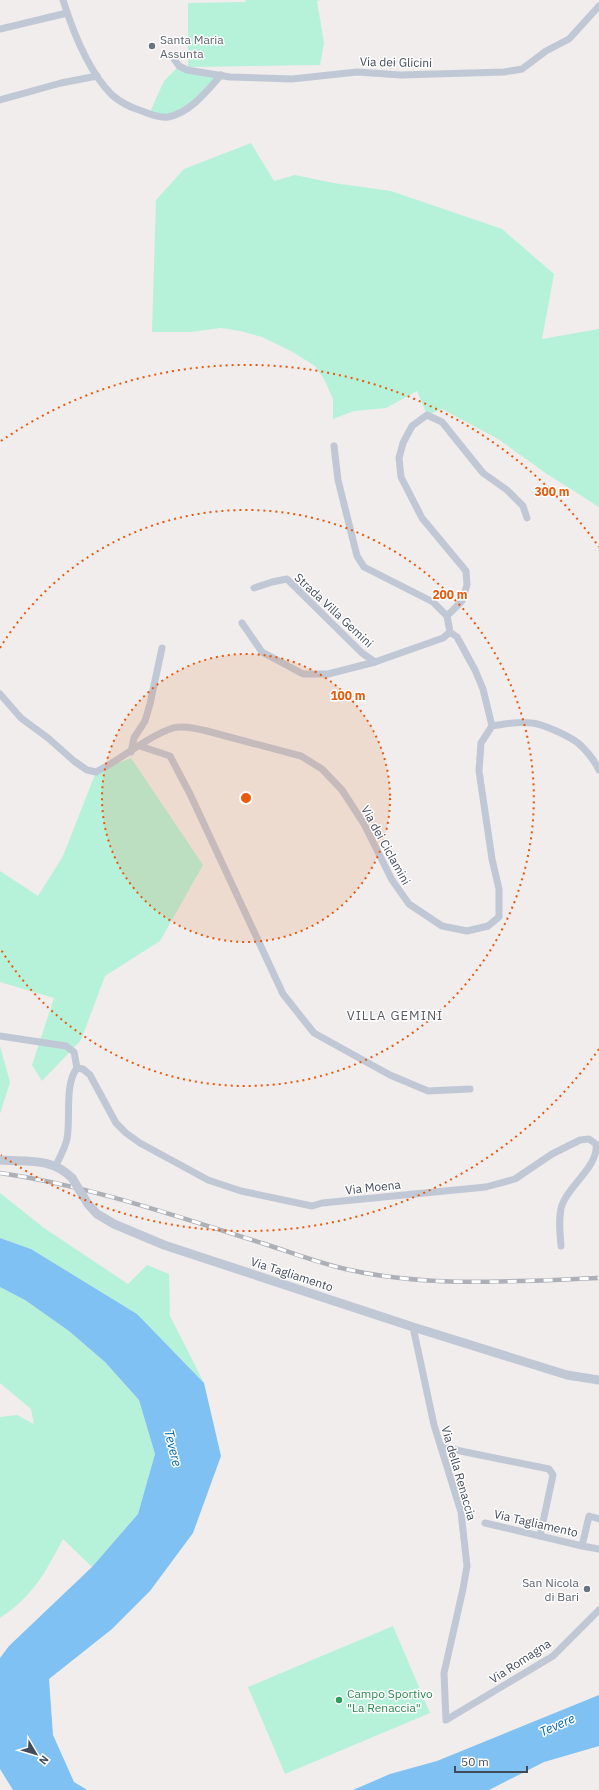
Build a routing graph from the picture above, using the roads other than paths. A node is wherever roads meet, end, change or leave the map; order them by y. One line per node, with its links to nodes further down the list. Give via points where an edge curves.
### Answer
1 (63, 0): 3 (street)
2 (599, 6): 6 (street, Via dei Glicini, via 570,39 546,51 522,69 504,72 401,75 357,72 292,79)
3 (67, 13): 4 (street); 7 (street)
4 (0, 29)
5 (174, 60): 6 (street, Via dei Glicini, via 187,70)
6 (221, 75): 7 (street, via 185,110 168,117 132,108 113,96)
7 (97, 76): 8 (street)
8 (0, 100)
9 (334, 446): 12 (street, via 338,480 357,556 364,567 433,602)
10 (527, 518): 12 (street, via 523,506 507,490 483,473 442,422 427,415 412,426 399,458 401,477 422,518 466,571 467,585 462,601)
11 (254, 588): 16 (street, Strada Villa Gemini, via 287,579 362,653)
12 (447, 616): 14 (street)
13 (242, 623): 16 (street, Strada Villa Gemini, via 262,652 303,674 328,674)
14 (450, 632): 16 (street, Strada Villa Gemini, via 443,638); 18 (street, via 457,637 475,670 483,689)
15 (162, 648): 20 (street, via 145,721 134,738)
16 (375, 662)
17 (0, 694): 20 (street, Via dei Ciclamini, via 22,718 87,770 96,772)
18 (492, 726): 19 (street, Via dei Ciclamini, via 481,743 479,771 499,889 499,917 488,926 467,931 442,926 409,904 392,880 364,824 342,790 322,769 301,756 195,728 174,728); 21 (street, via 514,722 533,723 556,731 577,742)
19 (140, 746): 20 (street, Via dei Ciclamini); 24 (street, via 170,756 283,994 314,1033 390,1075 428,1091)
20 (131, 752)
21 (599, 770)
22 (0, 1036): 23 (street, via 66,1046 74,1052)
23 (77, 1068): 26 (street, via 70,1084 67,1138); 27 (street, Via Moena, via 90,1075 116,1123 140,1143 208,1180 241,1191 312,1206 486,1188 515,1178 552,1154 580,1140 589,1139 596,1144 598,1151 562,1204)
24 (470, 1089)
25 (0, 1160): 26 (street, Via Tagliamento)
26 (56, 1165): 28 (street, Via Tagliamento, bridge, via 72,1178 97,1214 114,1224 143,1237)
27 (561, 1246)
28 (413, 1327): 29 (street, Via Tagliamento, via 568,1375); 30 (street, Via della Renaccia)
29 (599, 1380)
30 (441, 1447): 33 (street, via 549,1469 553,1475); 37 (street, Via della Renaccia, via 460,1512 467,1566 444,1673)
31 (599, 1519): 34 (street, Via Tagliamento, via 589,1516)
32 (485, 1523): 33 (street, Via Tagliamento)
33 (540, 1536): 34 (street, Via Tagliamento)
34 (582, 1546): 35 (street, Via Tagliamento)
35 (599, 1549)
36 (599, 1610): 37 (street, Via Romagna, via 553,1656)
37 (446, 1720)

